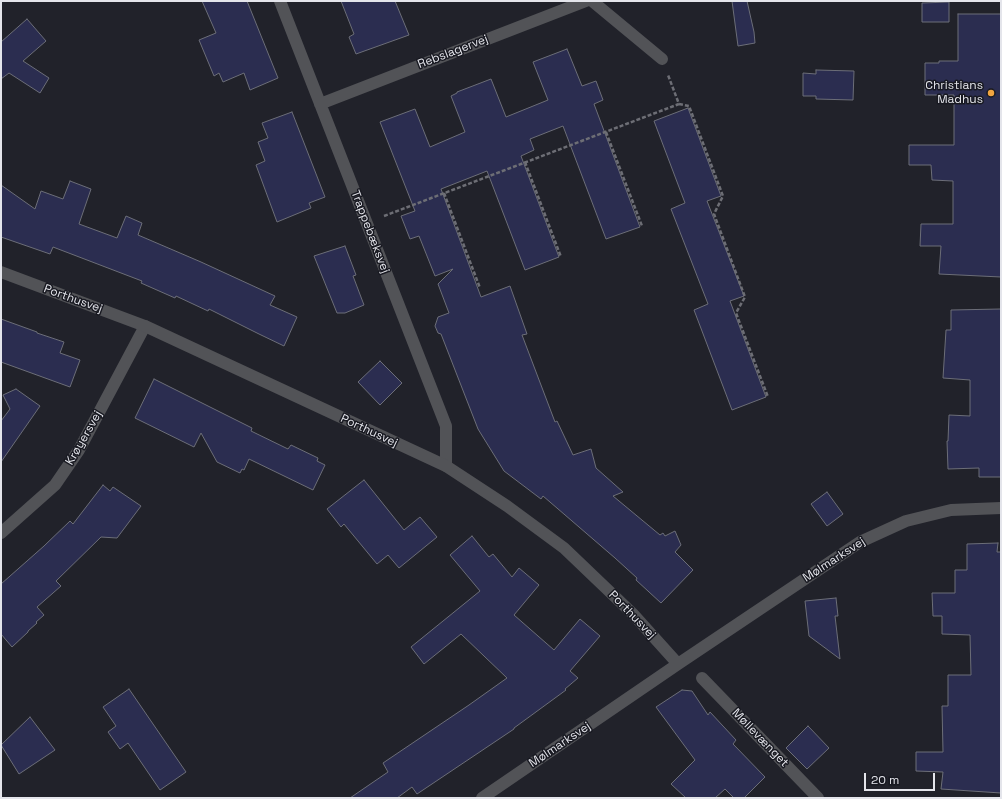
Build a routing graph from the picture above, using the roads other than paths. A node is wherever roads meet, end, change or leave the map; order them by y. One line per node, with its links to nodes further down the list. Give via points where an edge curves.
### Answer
1 (280, 1): 5 (street, Trappebæksvej)
2 (586, 1): 5 (street, Rebslagervej)
3 (592, 1): 4 (street)
4 (662, 59)
5 (320, 104): 8 (street, Trappebæksvej, via 446,426)
6 (1, 272): 7 (street, Porthusvej)
7 (145, 326): 8 (street, Porthusvej); 10 (street, Krøyersvej, via 80,450 56,485)
8 (446, 466): 11 (street, Porthusvej, via 564,548)
9 (1001, 508): 11 (street, Mølmarksvej, via 951,510 906,521 860,542)
10 (1, 533)
11 (682, 661): 13 (street, Mølmarksvej)
12 (702, 678): 14 (street, Møllevænget)
13 (482, 798)
14 (818, 798)

